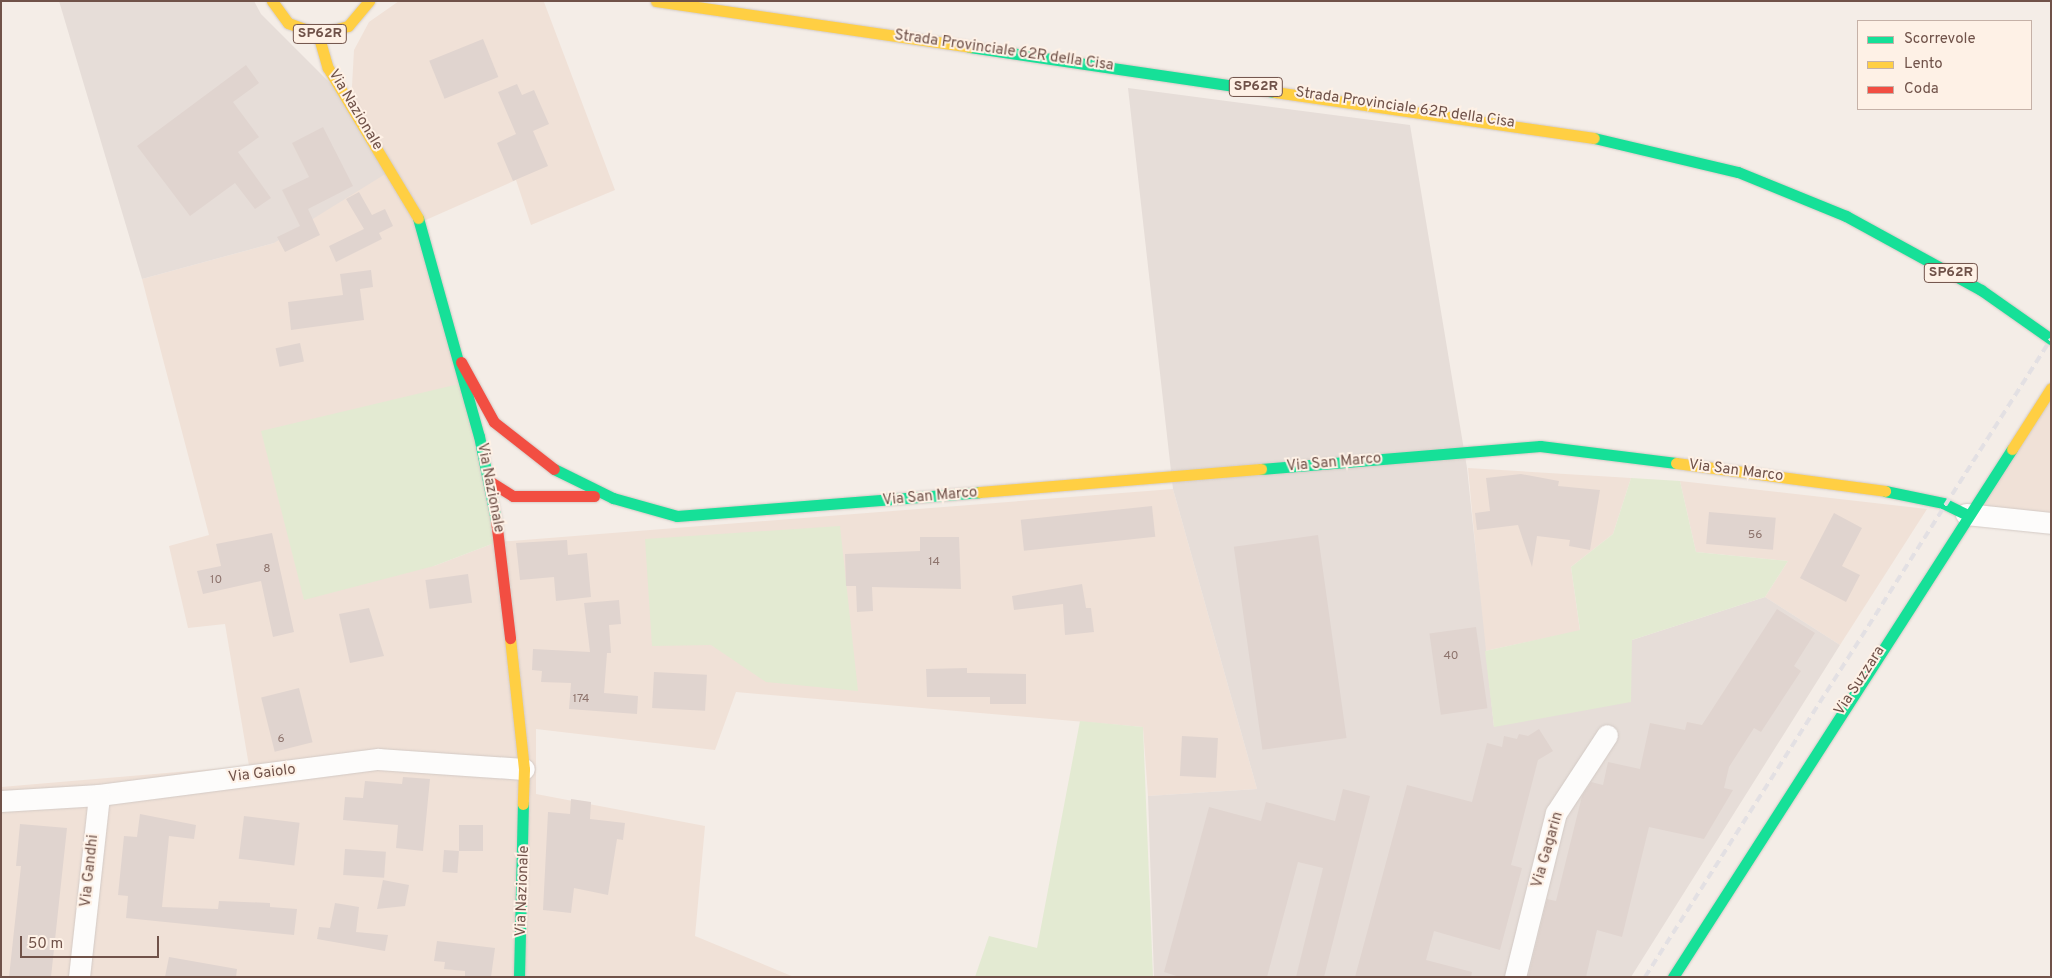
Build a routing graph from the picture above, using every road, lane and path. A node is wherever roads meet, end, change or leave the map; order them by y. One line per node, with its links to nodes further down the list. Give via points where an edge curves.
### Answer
1 (272, 1): 4 (main road, SP62R, via 288,23)
2 (369, 1): 4 (main road, SP62R, via 348,26)
3 (656, 1): 5 (main road, Strada Provinciale 62R della Cisa / SP62R, via 1634,144 1738,172 1846,216 1981,290)
4 (318, 34): 6 (main road, Via Nazionale / SP62R, via 328,68 409,198 426,234)
5 (2051, 339)
6 (461, 362): 10 (main road, Via San Marco, via 494,422); 11 (main road, Via Nazionale / SP62R)
7 (2051, 388): 16 (main road, Via Suzzara)
8 (516, 457): 10 (main road, Via San Marco)
9 (498, 462): 11 (main road)
10 (542, 463): 14 (main road, Via San Marco)
11 (486, 469): 12 (main road, Via Nazionale / SP62R)
12 (489, 481): 13 (main road, Via San Marco, via 513,496); 19 (main road, Via Nazionale / SP62R)
13 (545, 494): 14 (main road, Via San Marco); 15 (main road)
14 (613, 498): 16 (main road, Via San Marco, via 677,516 720,515 1540,446 1870,488 1943,503)
15 (519, 508)
16 (1966, 514): 18 (street, Via San Marco); 27 (main road, Via Suzzara)
17 (508, 523): 19 (main road)
18 (2051, 523)
19 (500, 541): 21 (main road, Via Nazionale / SP62R)
20 (1607, 735): 26 (street, Via Gagarin, via 1556,813)
21 (524, 769): 22 (street, Via Gaiolo, via 378,759); 25 (main road, Via Nazionale / SP62R)
22 (98, 795): 23 (street, Via Gaiolo); 24 (street, Via Gandhi)
23 (1, 801)
24 (79, 977)
25 (519, 977)
26 (1515, 977)
27 (1673, 977)

